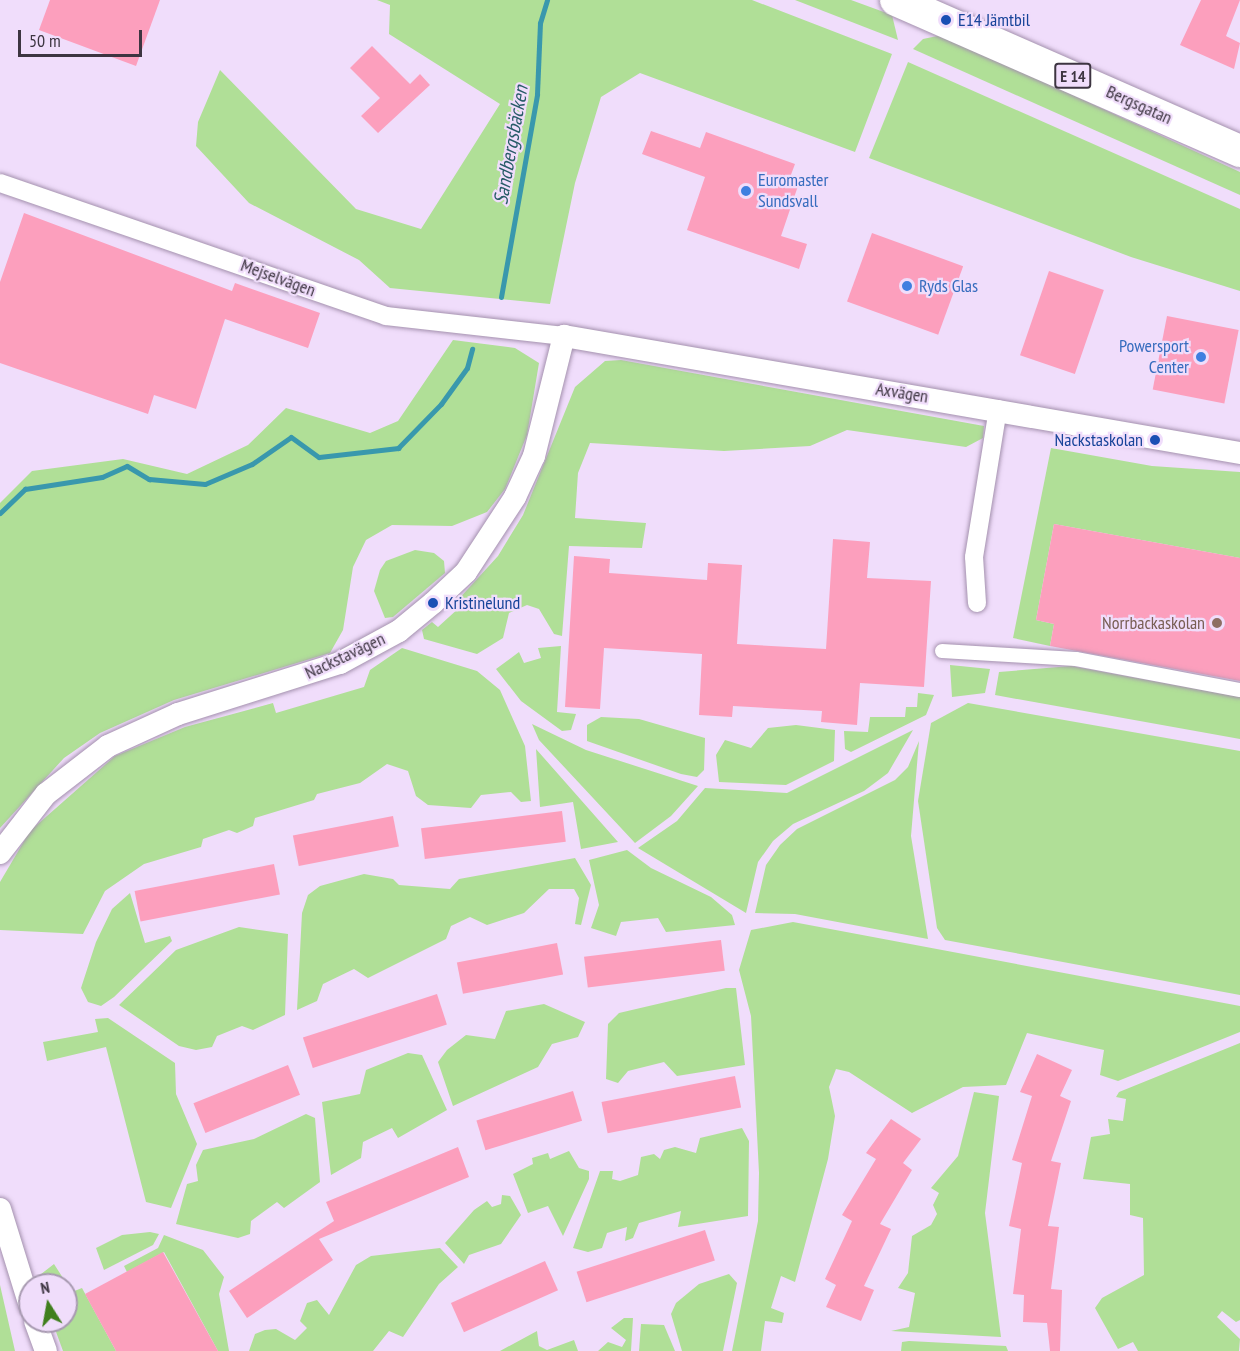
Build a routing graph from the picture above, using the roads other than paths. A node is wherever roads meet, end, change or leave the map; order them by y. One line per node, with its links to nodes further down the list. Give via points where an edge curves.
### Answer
1 (898, 1): 2 (highway, Bergsgatan / E 14)
2 (1240, 152)
3 (0, 183): 4 (street, Mejselvägen, via 386,316)
4 (564, 336): 5 (street, Axvägen); 10 (street, Nackstavägen, via 534,456 515,496 466,572 399,631 340,663 178,714 108,746 46,794)
5 (998, 409): 6 (street, Axvägen); 7 (street, via 974,556)
6 (1240, 453)
7 (977, 603)
8 (942, 651): 9 (street, via 1076,659)
9 (1240, 690)
10 (0, 853)
11 (0, 1209): 12 (street)
12 (20, 1273)
13 (39, 1333): 14 (street)
14 (46, 1351)

